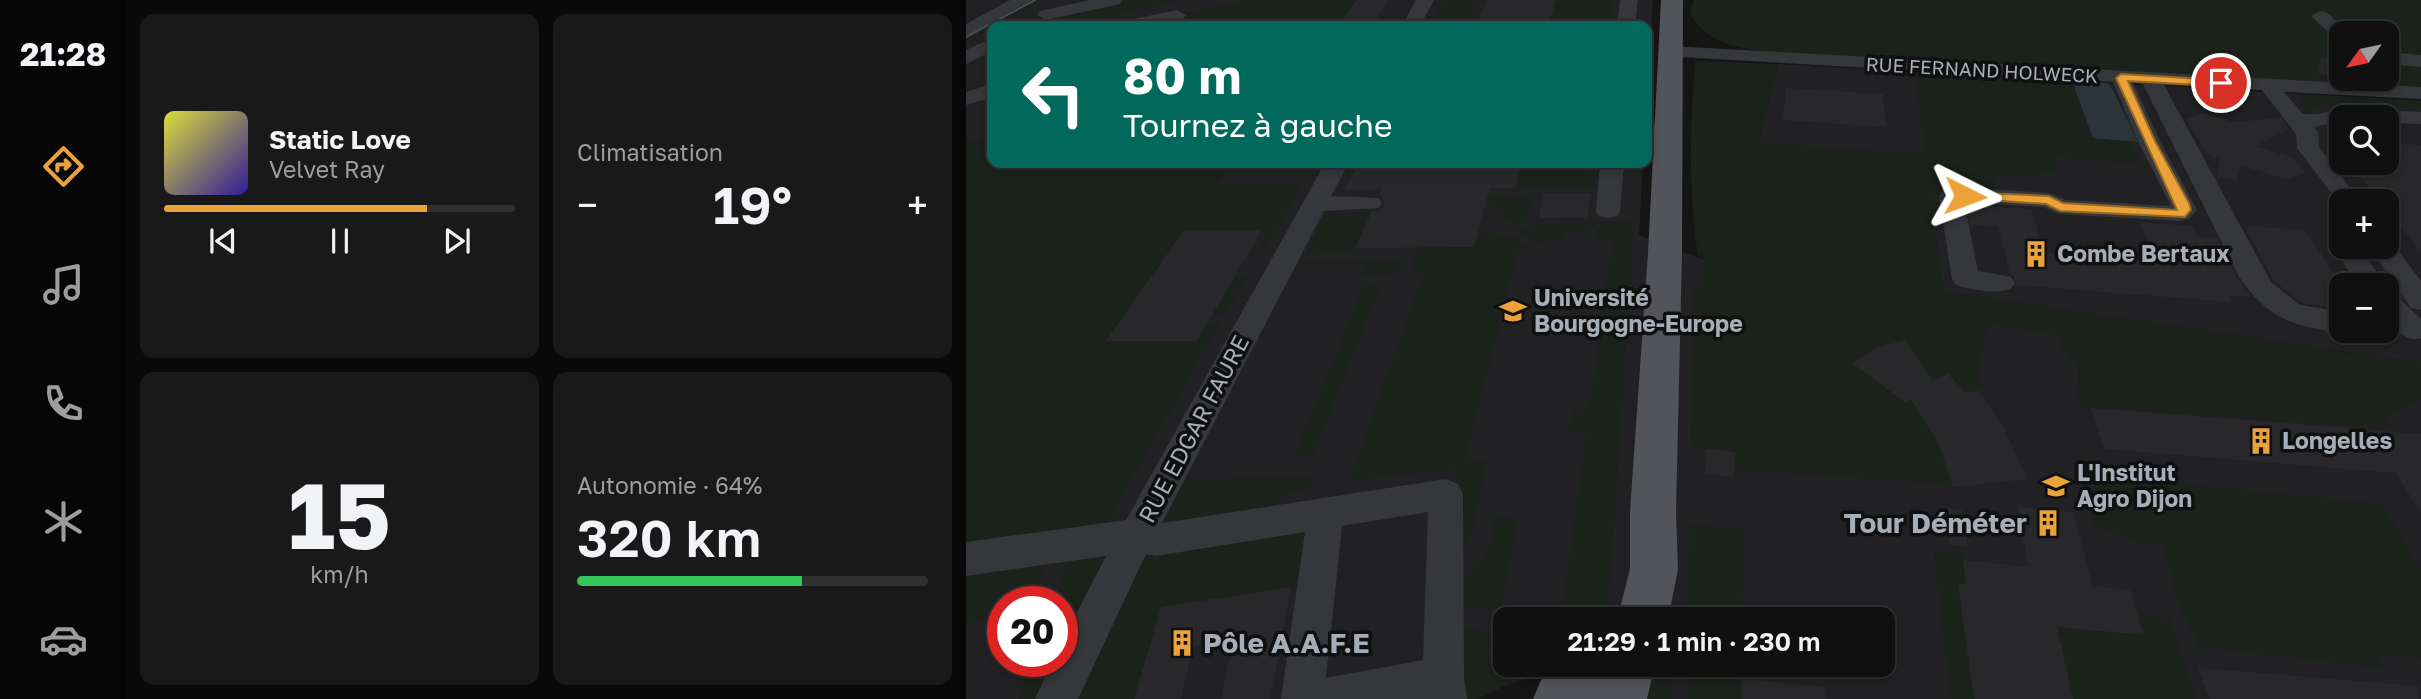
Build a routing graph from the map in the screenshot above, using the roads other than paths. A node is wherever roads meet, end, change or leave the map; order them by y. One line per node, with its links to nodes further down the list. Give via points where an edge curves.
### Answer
1 (1023, 0): 8 (street)
2 (1114, 0): 6 (street)
3 (1425, 0): 14 (street)
4 (1629, 0): 15 (street)
5 (1672, 0): 19 (main road)
6 (1086, 2): 11 (street)
7 (970, 7): 8 (street)
8 (1002, 11): 17 (street)
9 (1177, 15): 13 (street)
10 (2320, 16): 16 (street)
11 (1052, 21): 12 (street)
12 (1077, 21)
13 (1149, 21)
14 (1414, 21)
15 (1627, 21)
16 (2329, 23)
17 (966, 31)
18 (987, 47): 22 (street)
19 (1670, 52): 24 (street, RUE FERNAND HOLWECK); 32 (main road)
20 (987, 59): 22 (street)
21 (2399, 59): 23 (street)
22 (966, 61)
23 (2421, 61)
24 (2121, 78): 25 (street, RUE FERNAND HOLWECK); 43 (street, via 2185,210 2180,214 2060,207 2049,200 1953,194 1966,279)
25 (2151, 79): 26 (street, RUE FERNAND HOLWECK); 45 (street, via 2267,297 2288,313)
26 (2268, 85): 28 (street, RUE FERNAND HOLWECK); 31 (street)
27 (987, 92): 29 (street)
28 (2421, 93)
29 (966, 99)
30 (2421, 118): 31 (street, via 2341,114)
31 (2301, 125): 33 (street); 38 (street, via 2308,148)
32 (1658, 130): 49 (main road, via 1654,569)
33 (2329, 130)
34 (2399, 134): 35 (street)
35 (2421, 135)
36 (1334, 168): 40 (street, RUE EDGAR FAURE)
37 (1612, 168): 41 (street)
38 (2339, 189)
39 (1370, 203): 40 (street)
40 (1315, 204): 47 (street, RUE EDGAR FAURE)
41 (1608, 211)
42 (2391, 259): 44 (street)
43 (2001, 284)
44 (2421, 301)
45 (2329, 322)
46 (1326, 512): 47 (street, via 1156,540); 52 (street, via 1446,494); 54 (street)
47 (1137, 535): 48 (street); 53 (street, RUE EDGAR FAURE)
48 (966, 559)
49 (1645, 607)
50 (1591, 677): 56 (main road)
51 (1626, 677): 57 (main road)
52 (1444, 688): 55 (street)
53 (1056, 699)
54 (1302, 699)
55 (1325, 699)
56 (1560, 699)
57 (1620, 699)

